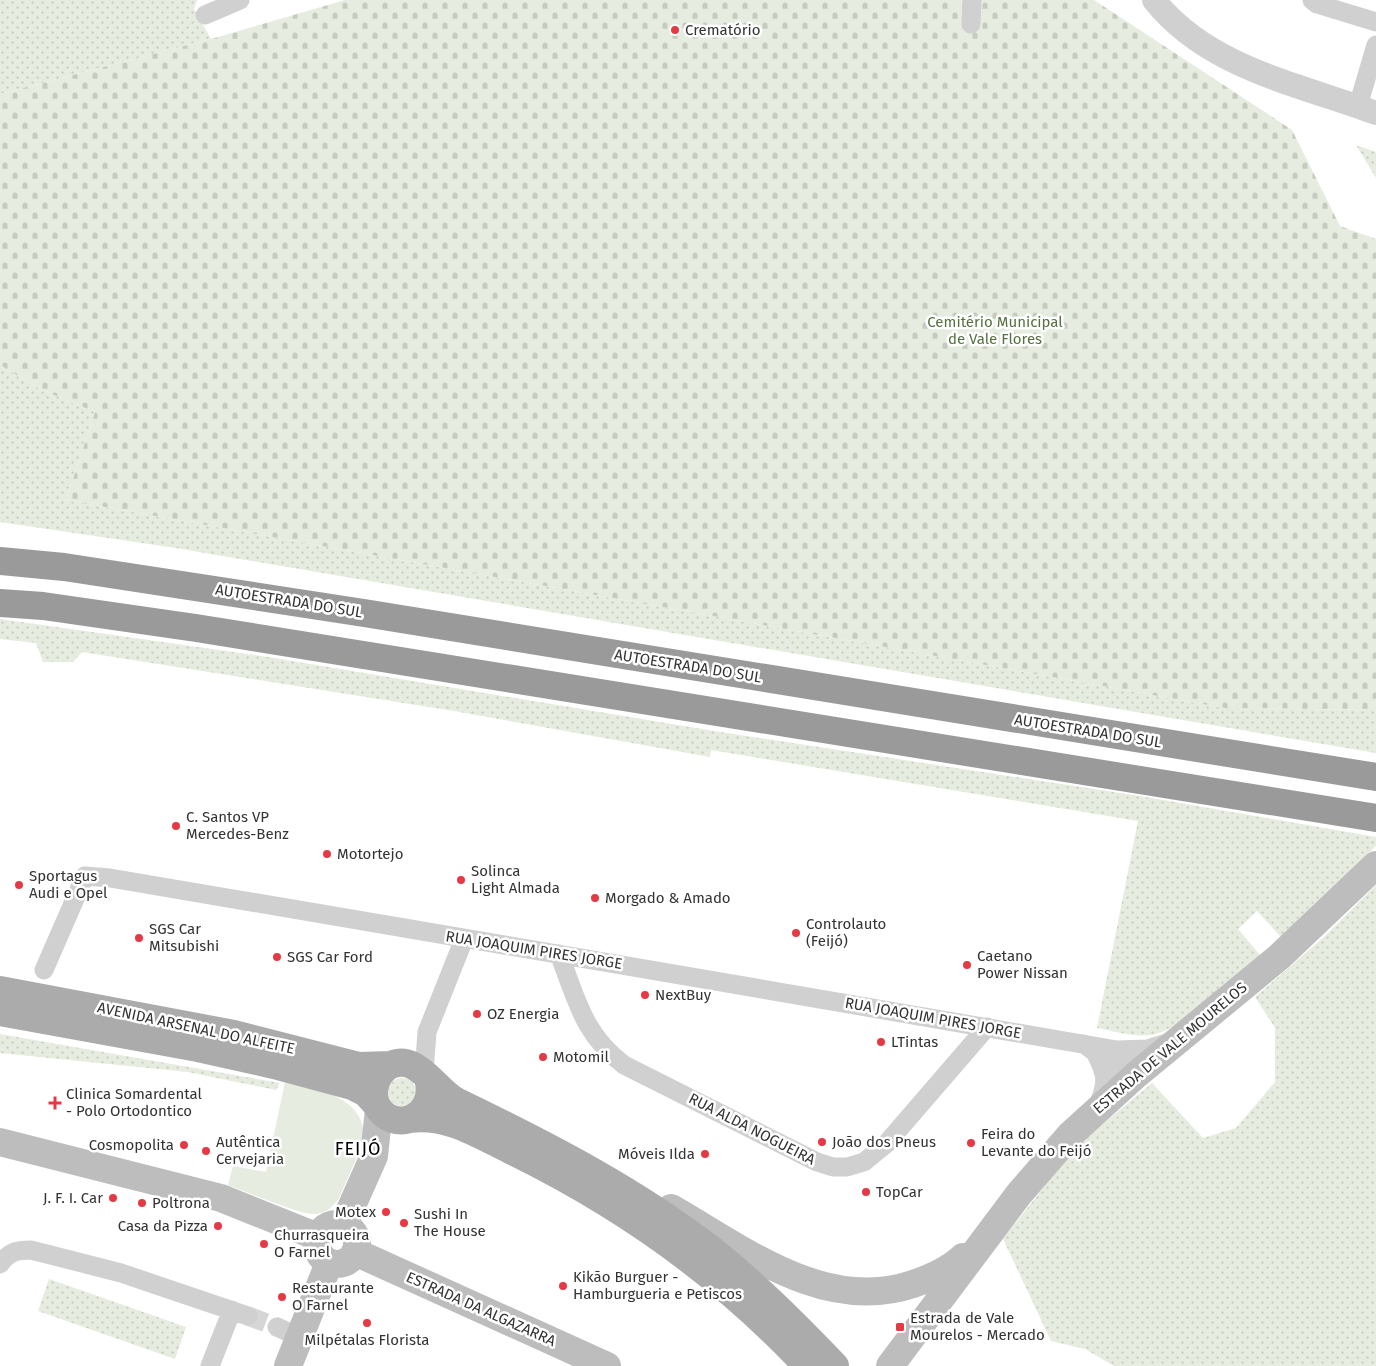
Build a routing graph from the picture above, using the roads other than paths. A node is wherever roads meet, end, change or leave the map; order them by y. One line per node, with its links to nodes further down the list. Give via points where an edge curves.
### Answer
1 (240, 0): 5 (street)
2 (972, 0): 7 (street)
3 (1154, 0): 9 (street, via 1184,32 1222,56 1254,71)
4 (1312, 0): 6 (street)
5 (205, 15)
6 (1376, 22)
7 (971, 24)
8 (1376, 45): 9 (street)
9 (1367, 110)
10 (0, 561): 12 (highway, AUTOESTRADA DO SUL, via 64,567 364,612)
11 (0, 603): 13 (highway, via 43,606 215,631)
12 (1376, 777)
13 (1376, 818)
14 (1373, 868): 22 (main road, ESTRADA DE VALE MOURELOS, via 1302,937)
15 (464, 939): 16 (street, RUA JOAQUIM PIRES JORGE); 17 (street, RUA JOAQUIM PIRES JORGE, via 85,876); 20 (street)
16 (559, 954): 21 (street, RUA JOAQUIM PIRES JORGE); 21 (street, RUA ALDA NOGUEIRA, via 587,1025 606,1051 624,1065 816,1162 833,1167 864,1162 886,1144)
17 (44, 970)
18 (0, 990): 25 (main road, AVENIDA ARSENAL DO ALFEITE, via 220,1031 360,1066)
19 (0, 1012): 28 (main road, AVENIDA ARSENAL DO ALFEITE, via 274,1065 352,1086 366,1093)
20 (430, 1020): 25 (street, via 419,1040); 26 (street, via 425,1042)
21 (987, 1027): 23 (street, RUA JOAQUIM PIRES JORGE)
22 (1179, 1040): 24 (street, RUA JOAQUIM PIRES JORGE, via 1147,1049); 27 (main road, ESTRADA DE VALE MOURELOS)
23 (1089, 1048): 24 (street, RUA JOAQUIM PIRES JORGE); 27 (street, RUA JOAQUIM PIRES JORGE, via 1126,1075); 29 (street, via 1106,1074 1105,1088)
24 (1117, 1050): 27 (street, via 1135,1065)
25 (395, 1064): 26 (main road, via 411,1064); 28 (main road, via 382,1072 376,1081 374,1092)
26 (426, 1075): 30 (main road, via 431,1093 428,1104 420,1114); 31 (main road, via 455,1100)
27 (1136, 1075): 29 (main road, ESTRADA DE VALE MOURELOS)
28 (378, 1106): 30 (main road, via 388,1116); 33 (main road)
29 (1096, 1110): 34 (main road, ESTRADA DE VALE MOURELOS, via 1058,1147)
30 (407, 1120): 33 (main road, via 387,1137); 43 (main road, via 438,1118 463,1127 601,1200 674,1248 720,1285)
31 (510, 1126): 34 (main road, via 603,1171 783,1271 839,1290 894,1289 933,1276 959,1261); 44 (main road, via 612,1182 696,1239 734,1268)
32 (0, 1142): 36 (main road, via 221,1198)
33 (374, 1156): 35 (main road)
34 (999, 1220): 45 (main road, ESTRADA DE VALE MOURELOS)
35 (343, 1226): 36 (main road, via 328,1226); 37 (main road, via 356,1239)
36 (318, 1237): 38 (main road, via 319,1252)
37 (355, 1252): 38 (main road, via 341,1264); 42 (main road, ESTRADA DA ALGAZARRA)
38 (329, 1263): 41 (main road, via 288,1332)
39 (0, 1264): 40 (street, via 9,1254 31,1250 121,1273 240,1313)
40 (210, 1366)
41 (288, 1366)
42 (607, 1366)
43 (808, 1366)
44 (835, 1366)
45 (890, 1366)

